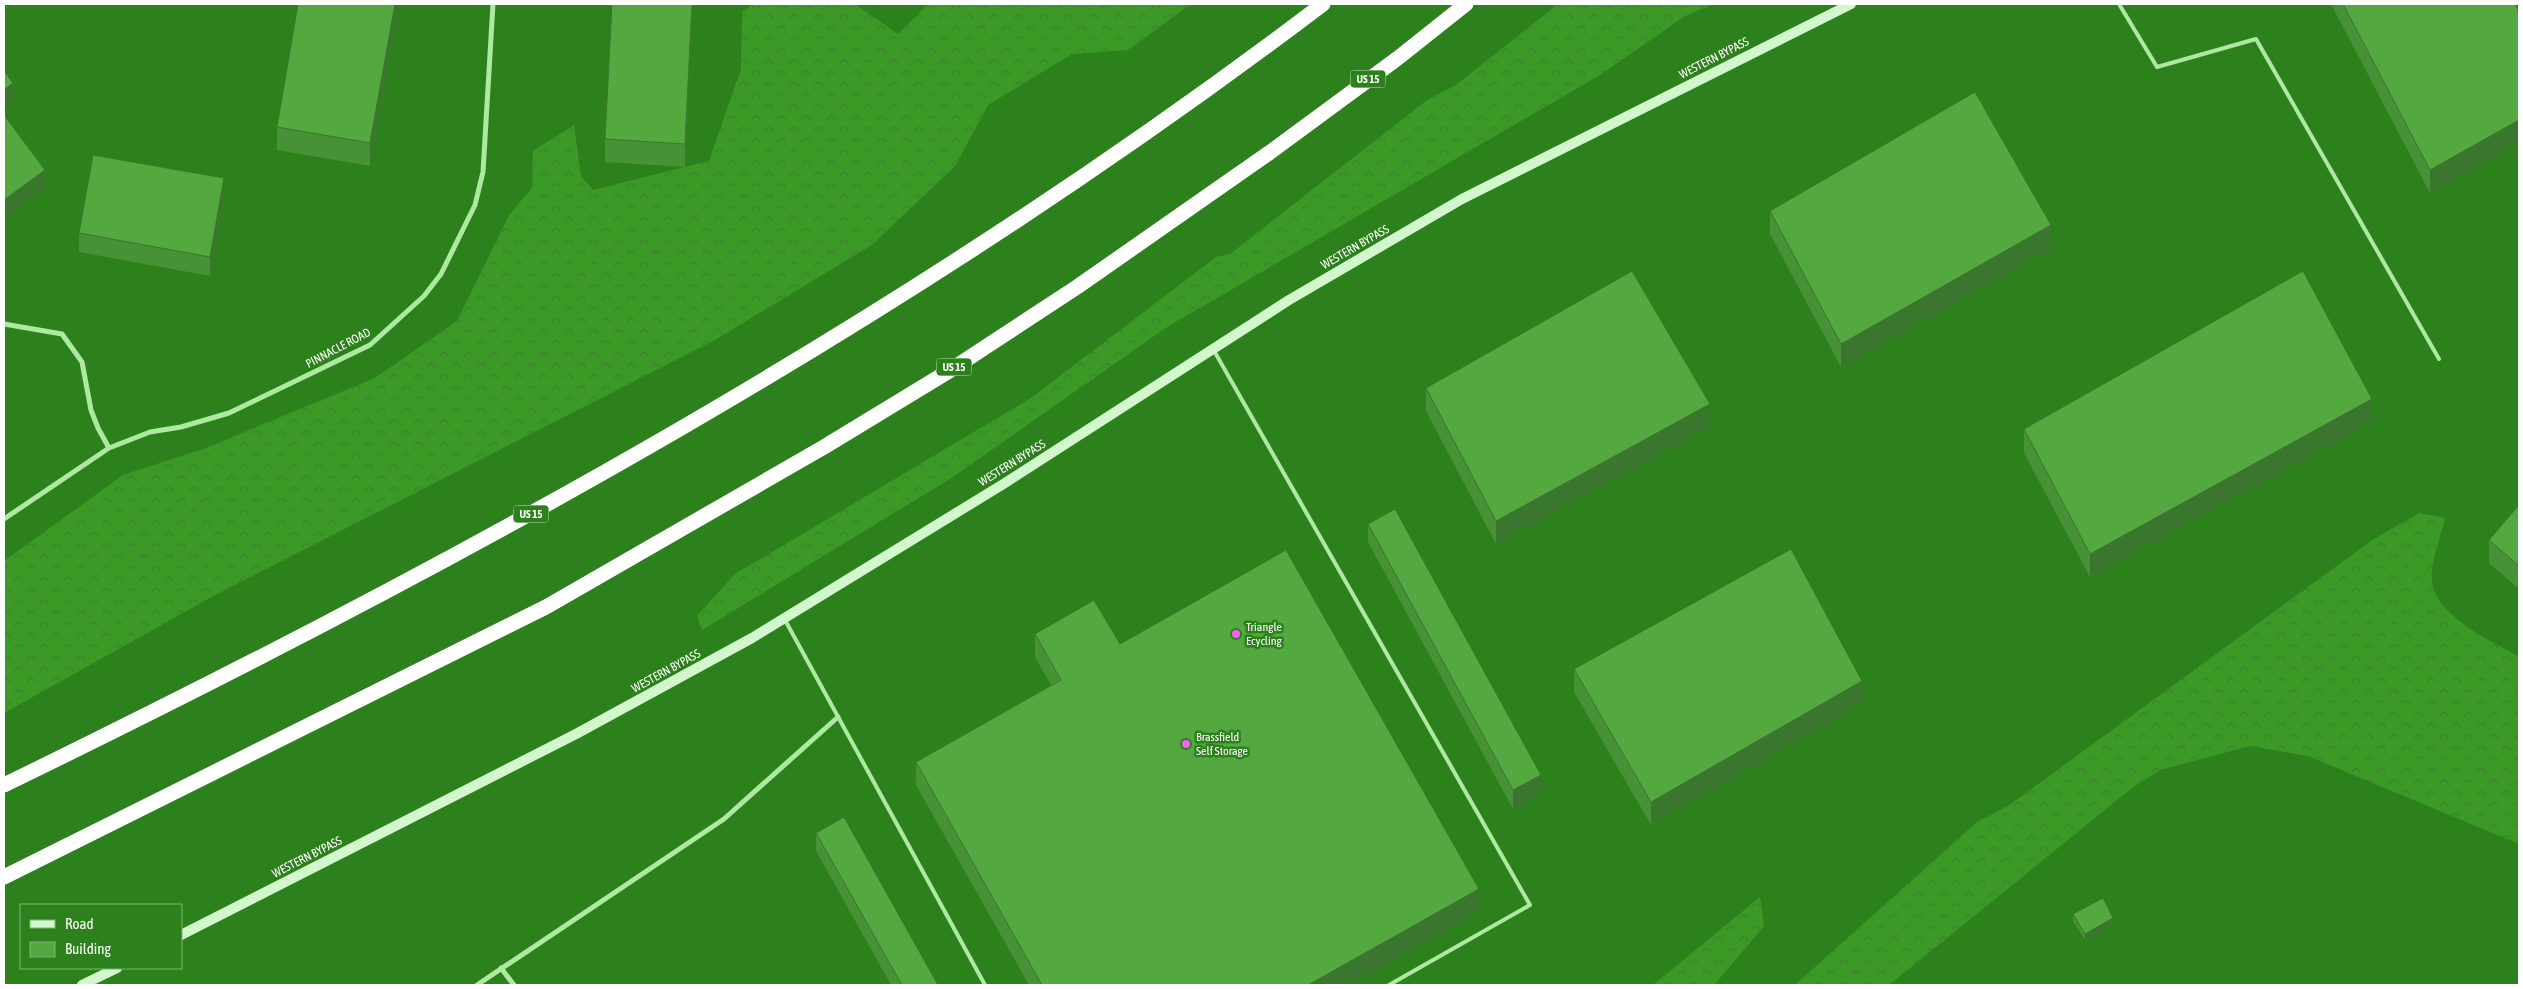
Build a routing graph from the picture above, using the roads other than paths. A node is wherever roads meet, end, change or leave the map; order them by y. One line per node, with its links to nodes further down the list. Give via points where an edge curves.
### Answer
1 (493, 4): 9 (street, PINNACLE ROAD, via 483,172 475,205 441,274 424,296 370,345 229,413 150,432)
2 (1323, 4): 13 (highway, US 15, via 1163,122 947,266 699,420 578,489 298,639)
3 (1466, 4): 14 (highway, US 15, via 1269,153 1077,287 824,447 546,608)
4 (1851, 4): 7 (street, WESTERN BYPASS, via 1462,199 1289,300)
5 (2119, 4): 8 (lane, via 2157,67 2256,39)
6 (4, 324): 9 (street, via 62,334 82,362 91,410)
7 (1213, 349): 11 (street, WESTERN BYPASS, via 1005,484); 23 (lane, via 1530,905)
8 (2439, 359)
9 (110, 448): 10 (street, PINNACLE ROAD)
10 (4, 519)
11 (784, 618): 12 (lane); 15 (street, WESTERN BYPASS, via 576,734)
12 (838, 717): 16 (street, via 724,819); 22 (lane)
13 (4, 785)
14 (4, 877)
15 (182, 934)
16 (501, 968): 20 (street); 21 (street)
17 (116, 969): 18 (street)
18 (95, 983): 19 (street)
19 (82, 985)
20 (477, 985)
21 (514, 985)
22 (985, 985)
23 (1389, 985)

